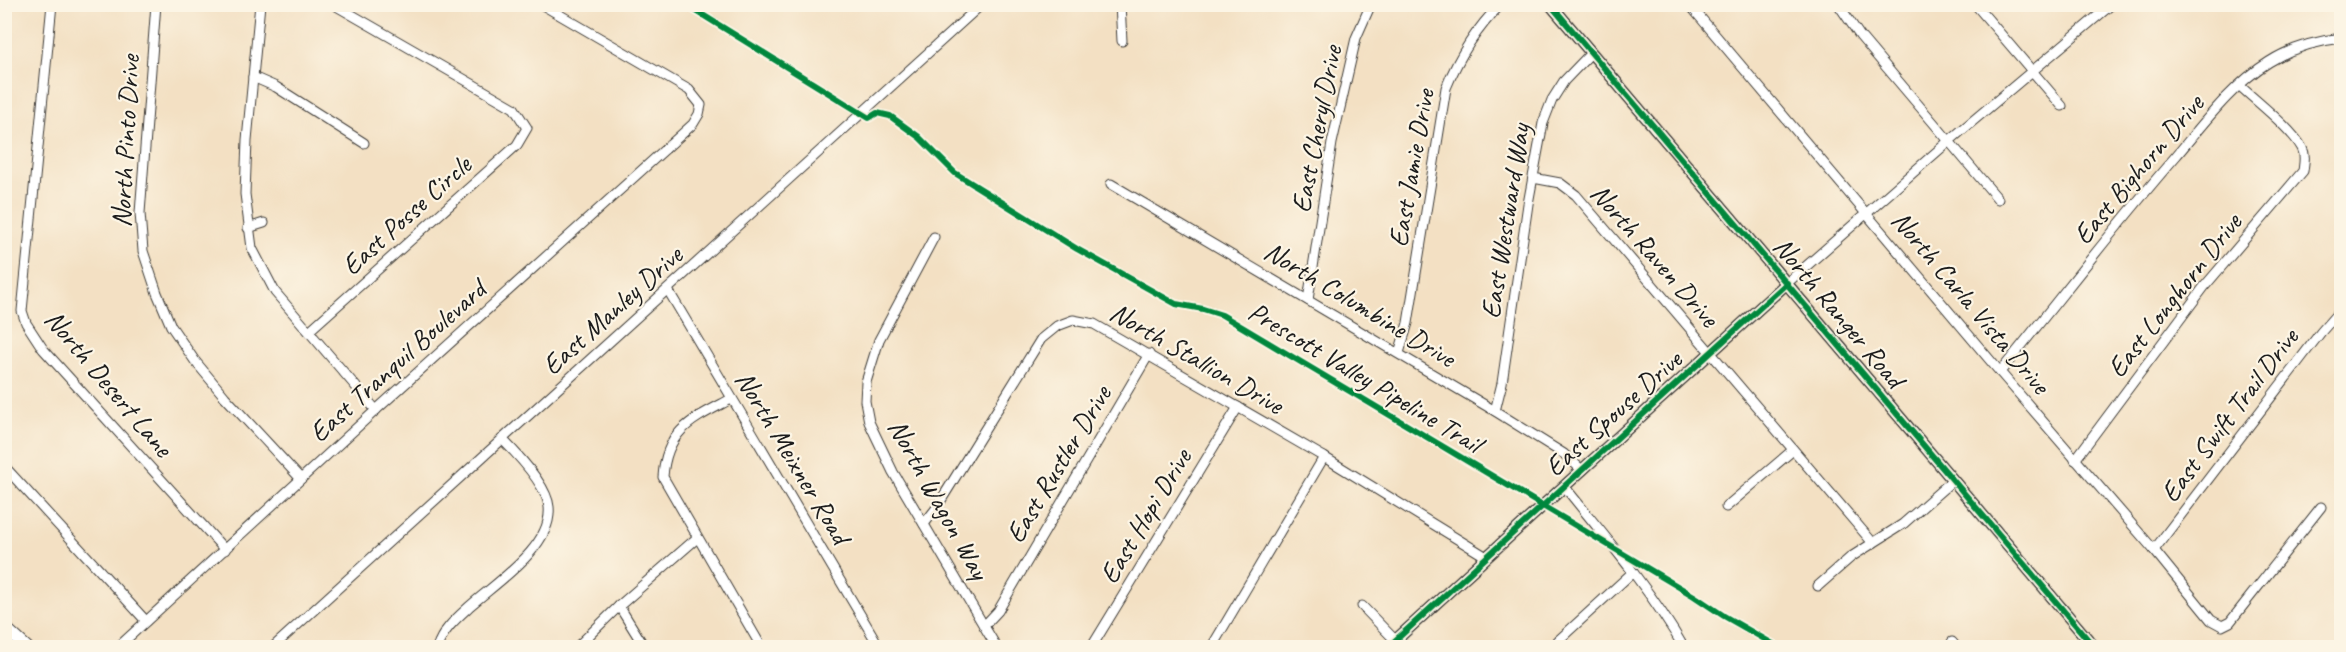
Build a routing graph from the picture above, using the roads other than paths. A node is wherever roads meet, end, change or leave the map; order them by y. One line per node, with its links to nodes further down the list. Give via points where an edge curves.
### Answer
1 (51, 4): 58 (street, North Desert Lane, via 22,311 43,349)
2 (156, 4): 50 (street, North Pinto Drive, via 140,213 143,251 171,326 195,362)
3 (260, 4): 19 (street)
4 (333, 4): 35 (street, East Posse Circle, via 514,108 527,128 518,146)
5 (541, 4): 42 (street, East Tranquil Boulevard, via 689,90 701,105 699,114 693,124)
6 (982, 4): 32 (street, East Manley Drive)
7 (1120, 4): 16 (street)
8 (1371, 4): 33 (street, East Cheryl Drive, via 1356,39 1332,142)
9 (1501, 4): 36 (street, East Jamie Drive, via 1476,31 1455,64 1446,88 1408,323)
10 (1550, 4): 17 (street, North Ranger Road)
11 (1689, 4): 27 (street, North Carla Vista Drive)
12 (1838, 4): 22 (street, via 1860,36)
13 (1975, 4): 18 (street)
14 (2112, 4): 18 (street, East Spouse Drive)
15 (2342, 38): 20 (street, East Bighorn Drive, via 2319,40 2290,51 2267,63)
16 (1122, 41)
17 (1591, 53): 24 (street, East Westward Way, via 1552,100 1542,123); 31 (street, North Ranger Road)
18 (2031, 71): 21 (street); 22 (street, East Spouse Drive)
19 (253, 77): 23 (street, via 276,87); 29 (street, via 244,194)
20 (2240, 86): 39 (street, East Bighorn Drive, via 2161,173); 47 (street, East Longhorn Drive, via 2302,148 2303,171 2204,287)
21 (2062, 106)
22 (1949, 141): 26 (street); 27 (street, East Spouse Drive)
23 (364, 143)
24 (1533, 178): 37 (street, North Raven Drive, via 1560,183 1576,195); 43 (street, East Westward Way)
25 (1111, 184): 33 (street, North Columbine Drive)
26 (1998, 199)
27 (1866, 213): 31 (street, East Spouse Drive); 39 (street, North Carla Vista Drive)
28 (264, 223): 29 (street)
29 (248, 228): 35 (street, via 252,248 271,284)
30 (934, 237): 55 (street, North Wagon Way, via 879,340 866,382 865,401 869,422)
31 (1787, 283): 37 (street, East Spouse Drive); 51 (street, North Ranger Road)
32 (668, 290): 40 (street, North Meixner Road); 44 (street, East Manley Drive)
33 (1308, 300): 36 (street, North Columbine Drive)
34 (2342, 308): 59 (street, East Swift Trail Drive)
35 (309, 331): 42 (street)
36 (1399, 353): 43 (street, North Columbine Drive)
37 (1712, 353): 45 (street, North Raven Drive); 49 (street, East Spouse Drive)
38 (1149, 354): 41 (street, North Stallion Drive); 55 (street, North Stallion Drive, via 1094,324 1074,320 1057,326 1041,339); 66 (street, East Rustler Drive, via 998,611)
39 (2001, 372): 47 (street, North Carla Vista Drive)
40 (731, 399): 56 (street, via 693,419 670,444 664,459 663,477); 76 (street, North Meixner Road)
41 (1238, 407): 46 (street, North Stallion Drive); 78 (street, East Hopi Drive)
42 (375, 410): 50 (street, East Tranquil Boulevard)
43 (1496, 411): 49 (street, North Columbine Drive)
44 (502, 439): 71 (street, East Manley Drive); 72 (street, via 539,484 549,506 547,527 533,550 455,620)
45 (1793, 450): 53 (street); 57 (street, North Raven Drive)
46 (1324, 457): 60 (street, North Stallion Drive); 79 (street)
47 (2075, 460): 59 (street, North Carla Vista Drive)
48 (4, 466): 65 (street)
49 (1582, 470): 52 (street, East Spouse Drive)
50 (300, 478): 58 (street, East Tranquil Boulevard)
51 (1953, 480): 57 (street, via 1903,524); 82 (street, North Ranger Road)
52 (1564, 486): 60 (street, East Spouse Drive); 61 (street)
53 (1726, 507)
54 (2321, 507): 59 (street, North Carla Vista Drive, via 2222,627 2211,620)
55 (924, 524): 66 (street, North Wagon Way)
56 (697, 538): 63 (street); 75 (street)
57 (1872, 543): 62 (street)
58 (225, 550): 65 (street, East Tranquil Boulevard)
59 (2154, 550)
60 (1485, 556): 68 (street, East Spouse Drive)
61 (1633, 572): 80 (street); 81 (street)
62 (1818, 586)
63 (619, 606): 73 (street); 74 (street)
64 (1362, 606): 68 (street)
65 (146, 621): 70 (street, East Tranquil Boulevard)
66 (984, 626): 77 (street, North Wagon Way)
67 (4, 627): 69 (main road)
68 (1391, 644)
69 (27, 648)
70 (117, 648)
71 (272, 648)
72 (437, 648)
73 (576, 648)
74 (645, 648)
75 (762, 648)
76 (880, 648)
77 (997, 648)
78 (1091, 648)
79 (1211, 648)
80 (1550, 648)
81 (1684, 648)
82 (2096, 648)

